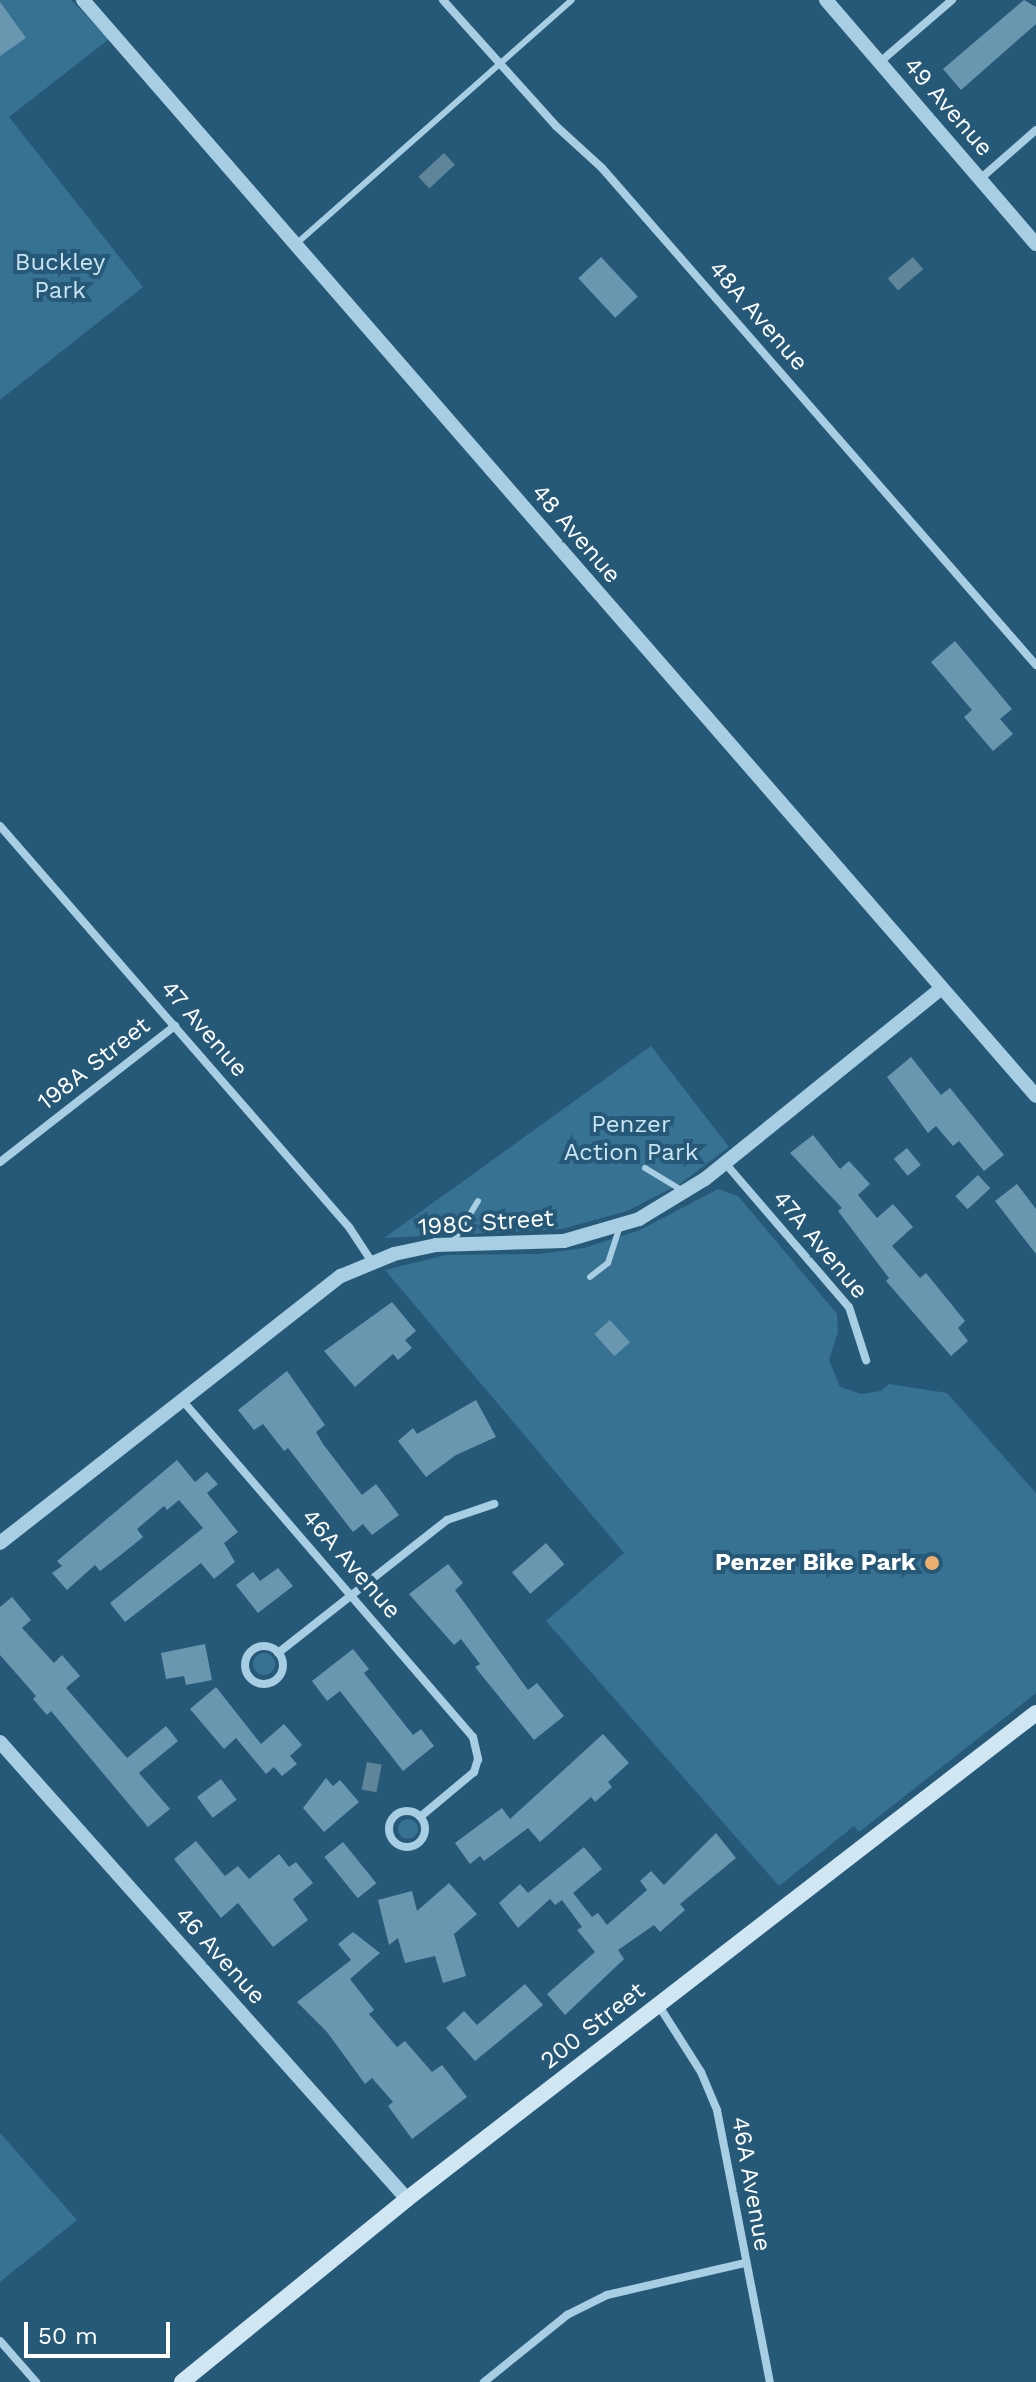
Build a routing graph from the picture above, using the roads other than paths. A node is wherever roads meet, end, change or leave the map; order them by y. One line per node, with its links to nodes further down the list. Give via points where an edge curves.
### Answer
1 (83, 0): 10 (street, 48 Avenue)
2 (443, 0): 7 (street, 48A Avenue)
3 (572, 0): 7 (lane)
4 (826, 0): 6 (street, 49 Avenue)
5 (952, 0): 6 (street)
6 (880, 62): 9 (street, 49 Avenue)
7 (499, 63): 10 (lane); 12 (street, 48A Avenue, via 602,168)
8 (1036, 130): 9 (street)
9 (980, 179): 11 (street, 49 Avenue)
10 (296, 244): 14 (street, 48 Avenue)
11 (1036, 244)
12 (1036, 665)
13 (0, 826): 15 (street, 47 Avenue)
14 (942, 988): 16 (street, 48 Avenue); 18 (street, 198C Street)
15 (175, 1026): 17 (street, 198A Street); 24 (street, 47 Avenue, via 349,1227)
16 (1036, 1096)
17 (0, 1162)
18 (725, 1163): 20 (street, 198C Street); 26 (street, 47A Avenue, via 849,1307)
19 (645, 1168): 20 (lane)
20 (686, 1193): 22 (street, 198C Street)
21 (478, 1201): 23 (lane)
22 (620, 1226): 23 (street, 198C Street, via 564,1241); 25 (lane, via 608,1263)
23 (452, 1243): 24 (street, 198C Street)
24 (372, 1262): 27 (street, 198C Street, via 326,1285)
25 (590, 1277)
26 (866, 1360)
27 (182, 1400): 29 (street, 198C Street); 30 (street, 46A Avenue)
28 (494, 1504): 30 (street, via 447,1520)
29 (0, 1543)
30 (352, 1596): 31 (street); 34 (street, 46A Avenue, via 467,1729 478,1759 465,1783)
31 (278, 1653): 31 (street, via 267,1646 255,1648 245,1663 248,1675 258,1683 275,1680 282,1670)
32 (1036, 1713): 35 (main road, 200 Street)
33 (0, 1742): 36 (street, 46 Avenue)
34 (420, 1817): 34 (street, via 410,1811 394,1817 392,1839 407,1847 418,1843 424,1834)
35 (659, 2006): 36 (main road, 200 Street); 37 (street, 46A Avenue, via 701,2072 717,2110)
36 (407, 2199): 40 (main road, 200 Street)
37 (745, 2263): 41 (street, via 607,2295 567,2315); 42 (street, 46A Avenue)
38 (0, 2341): 39 (street)
39 (36, 2382)
40 (182, 2382)
41 (484, 2382)
42 (770, 2382)

